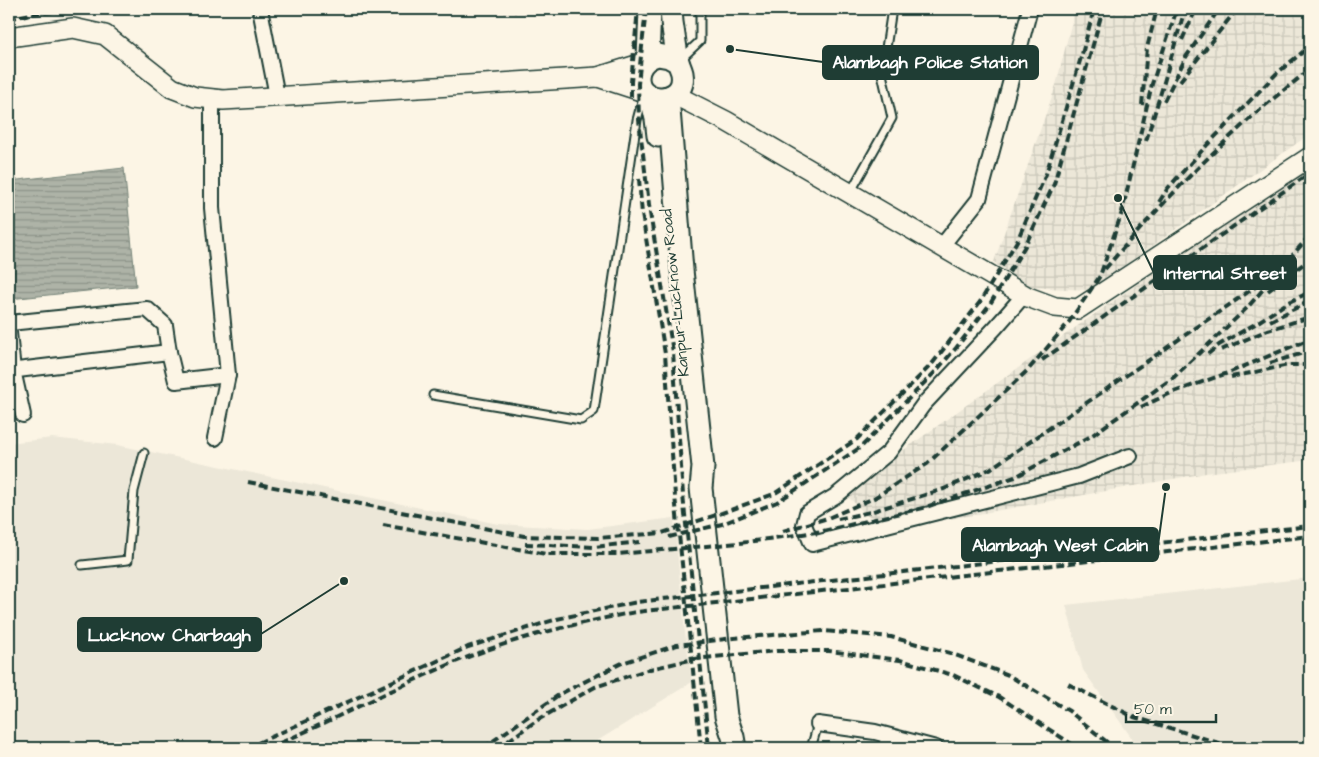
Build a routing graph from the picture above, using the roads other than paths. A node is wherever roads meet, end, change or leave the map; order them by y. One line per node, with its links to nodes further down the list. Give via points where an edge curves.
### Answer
1 (260, 9): 12 (street)
2 (650, 9): 8 (main road, Kanpur-Lucknow Road)
3 (671, 9): 9 (main road, Kanpur-Lucknow Road)
4 (700, 9): 9 (lane, via 700,41)
5 (892, 9): 15 (lane, via 882,74 892,118)
6 (1030, 9): 16 (street, via 979,199)
7 (9, 37): 13 (street, via 74,28 104,35 172,88 194,97)
8 (646, 61): 9 (main road, via 653,56 664,55); 10 (street); 11 (main road, Kanpur-Lucknow Road, via 638,74 638,81)
9 (678, 62): 11 (main road, Kanpur-Lucknow Road, via 682,72)
10 (598, 77): 11 (street); 12 (street)
11 (663, 92): 15 (street, via 726,121); 23 (lane, via 637,120 594,411 581,420); 29 (main road, Kanpur-Lucknow Road, via 656,119 692,466 702,488)
12 (277, 96): 13 (street)
13 (212, 99): 22 (street, via 212,208)
14 (1310, 157): 17 (street, via 1078,310 1055,307)
15 (850, 194): 16 (street)
16 (941, 247): 17 (street)
17 (1024, 295): 27 (street, via 923,405 889,452 837,495 807,512 804,525 812,544 1079,476)
18 (9, 323): 20 (street, via 147,309 165,325)
19 (9, 333): 21 (street)
20 (169, 352): 21 (street); 22 (street, via 176,381)
21 (11, 370): 24 (street)
22 (228, 375): 25 (street)
23 (433, 395)
24 (23, 416)
25 (214, 438)
26 (144, 453): 28 (lane, via 134,491 128,560)
27 (1130, 456)
28 (82, 565)
29 (726, 716): 32 (main road, via 722,735); 33 (main road)
30 (818, 724): 31 (street, via 875,732); 34 (lane)
31 (884, 742): 35 (street)
32 (724, 748)
33 (735, 748)
34 (811, 748)
35 (936, 748)

